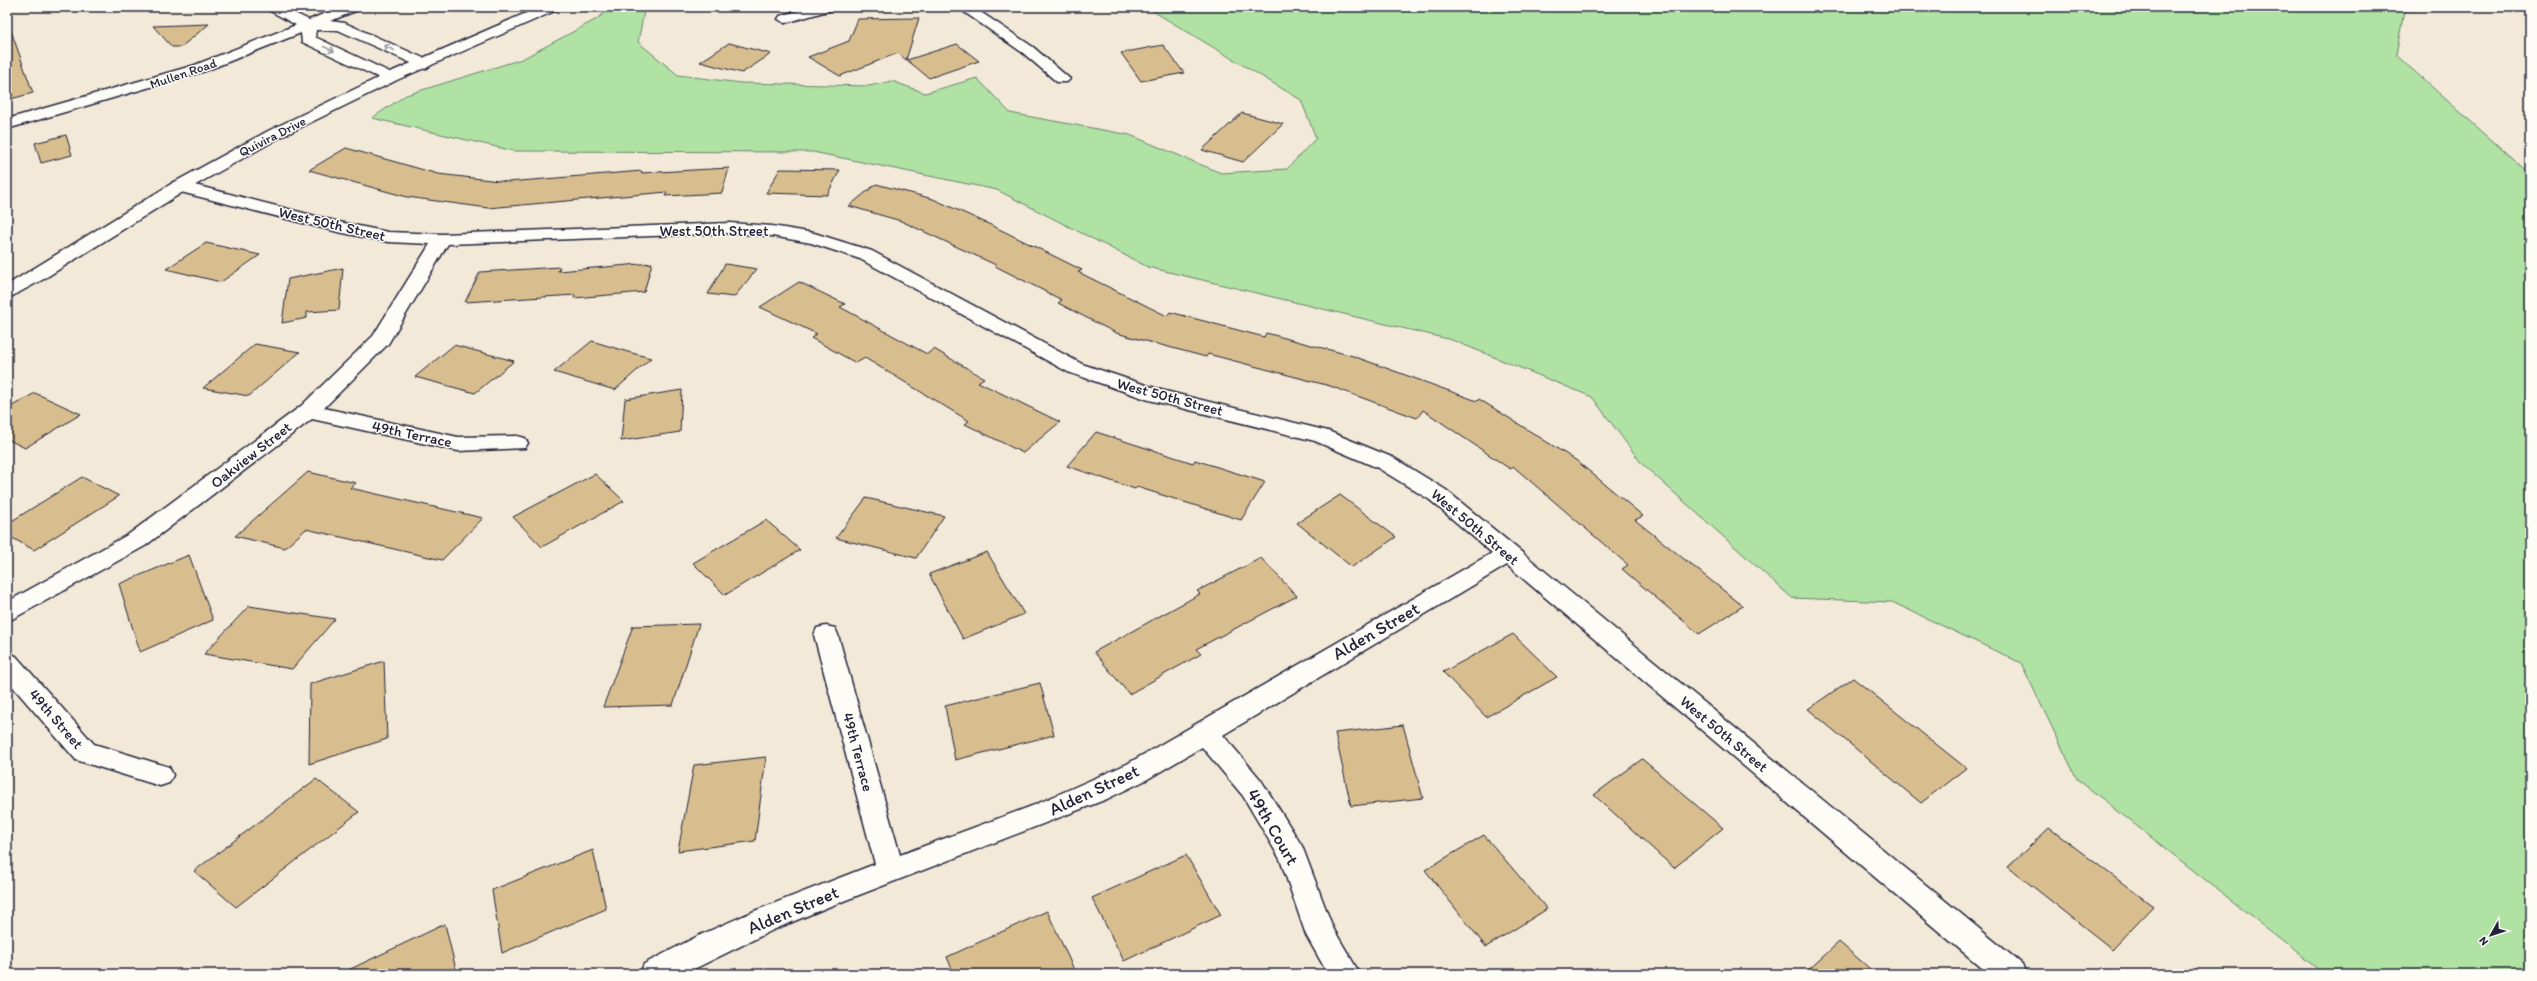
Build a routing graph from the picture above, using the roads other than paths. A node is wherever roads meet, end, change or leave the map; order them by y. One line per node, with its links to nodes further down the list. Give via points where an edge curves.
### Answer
1 (270, 7): 7 (street)
2 (354, 7): 7 (street, Mullen Road)
3 (552, 7): 8 (street, Quivira Drive)
4 (826, 7): 6 (street)
5 (964, 7): 10 (street, via 1028,50)
6 (785, 19)
7 (309, 25): 8 (street, one-way to 7, via 340,26); 9 (street, one-way to 9, via 307,39); 11 (street, Mullen Road, via 193,70)
8 (425, 64): 9 (street, Quivira Drive)
9 (391, 78): 12 (street, Quivira Drive, via 285,129)
10 (1062, 79)
11 (7, 124)
12 (179, 186): 13 (street, West 50th Street, via 370,234); 14 (street, Quivira Drive)
13 (442, 239): 15 (street, Oakview Street, via 381,340); 17 (street, West 50th Street, via 730,228 772,231 832,243 866,255 898,271 1075,368 1156,395 1321,436 1360,451 1438,495)
14 (7, 293)
15 (308, 410): 16 (street, 49th Terrace, via 458,444); 18 (street, Oakview Street, via 138,540)
16 (517, 443)
17 (1508, 554): 21 (street, Alden Street); 26 (street, West 50th Street)
18 (7, 613)
19 (826, 634): 23 (street, 49th Terrace)
20 (7, 662): 22 (street, 49th Street, via 85,752)
21 (1205, 732): 23 (street, Alden Street, via 1100,790 1016,825); 25 (street, 49th Court, via 1252,788 1292,855 1321,935)
22 (160, 775)
23 (890, 869): 24 (street, Alden Street, via 759,923)
24 (655, 974)
25 (1345, 974)
26 (2011, 974)

